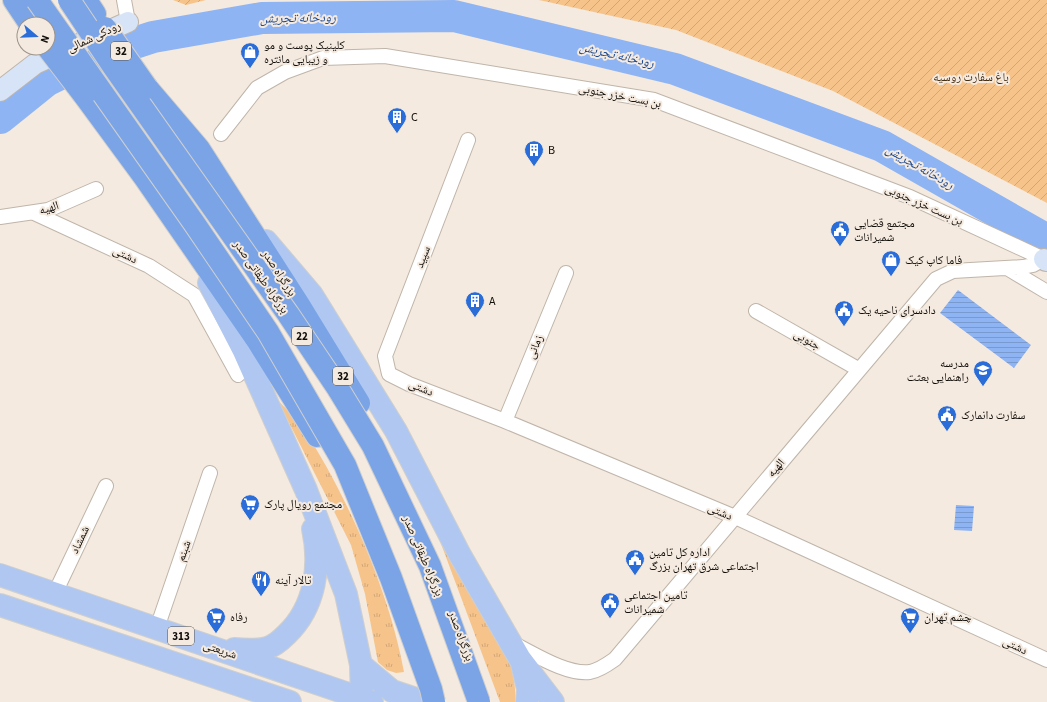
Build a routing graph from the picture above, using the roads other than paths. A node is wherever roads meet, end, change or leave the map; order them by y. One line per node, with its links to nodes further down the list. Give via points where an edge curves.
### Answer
1 (14, 0): 6 (highway)
2 (37, 0): 39 (highway, بزرگراه طبقاتی صدر / 22, bridge, via 268,332 345,465 391,578)
3 (69, 0): 40 (highway, بزرگراه طبقاتی صدر / 22, bridge, via 292,320 373,446 430,566)
4 (124, 0): 7 (street)
5 (91, 7): 13 (highway, بزرگراه صدر / 32, bridge, via 147,88 199,149)
6 (25, 16)
7 (128, 22): 9 (street, رودکی شمالی, via 35,64)
8 (54, 56): 16 (highway, bridge)
9 (0, 91)
10 (221, 134): 17 (street, بن بست خزر جنوبی, via 257,88 285,72 323,58 385,56 654,100 910,197)
11 (468, 140): 23 (street, سپید, via 385,356)
12 (96, 189): 14 (street, الهیه, via 59,206)
13 (227, 193): 35 (main road, via 312,295 396,431 460,555); 40 (highway, بزرگراه صدر / 32, via 300,305 382,440 434,564)
14 (34, 213): 15 (street, الهیه); 24 (street, دشتی, via 149,266 194,294)
15 (0, 217)
16 (183, 232): 28 (main road, via 244,351); 39 (highway, via 257,340 337,470 386,580)
17 (1046, 260): 18 (street, الهیه, via 1024,267)
18 (1006, 268): 20 (street); 22 (street, الهیه, via 953,271 936,279)
19 (566, 273): 25 (street, زمانی)
20 (1047, 292)
21 (756, 312): 22 (street, جنوبی)
22 (858, 369): 29 (street, الهیه)
23 (389, 374): 25 (street, دشتی)
24 (238, 375)
25 (505, 421): 29 (street, دشتی)
26 (210, 473): 33 (street, شبنم)
27 (106, 486): 31 (street, شمشاد)
28 (306, 490): 34 (main road, via 315,539 316,573 310,600 299,623 268,648 252,651); 37 (main road, via 346,594)
29 (735, 517): 35 (street, الهیه, via 615,658 604,667 591,672 575,671); 36 (street, دشتی)
30 (0, 575): 31 (main road, شریعتی / 313)
31 (55, 593): 33 (main road, شریعتی / 313)
32 (0, 605): 41 (main road, 313)
33 (157, 628): 34 (main road, شریعتی / 313)
34 (216, 648): 38 (main road, شریعتی / 313)
35 (515, 650): 43 (main road, via 528,689); 44 (main road)
36 (1047, 660)
37 (361, 665): 39 (main road, via 392,691); 42 (main road)
38 (286, 672): 41 (main road); 42 (main road, شریعتی / 313)
39 (428, 698)
40 (482, 699)
41 (283, 700)
42 (365, 701)
43 (527, 702)
44 (553, 702)

